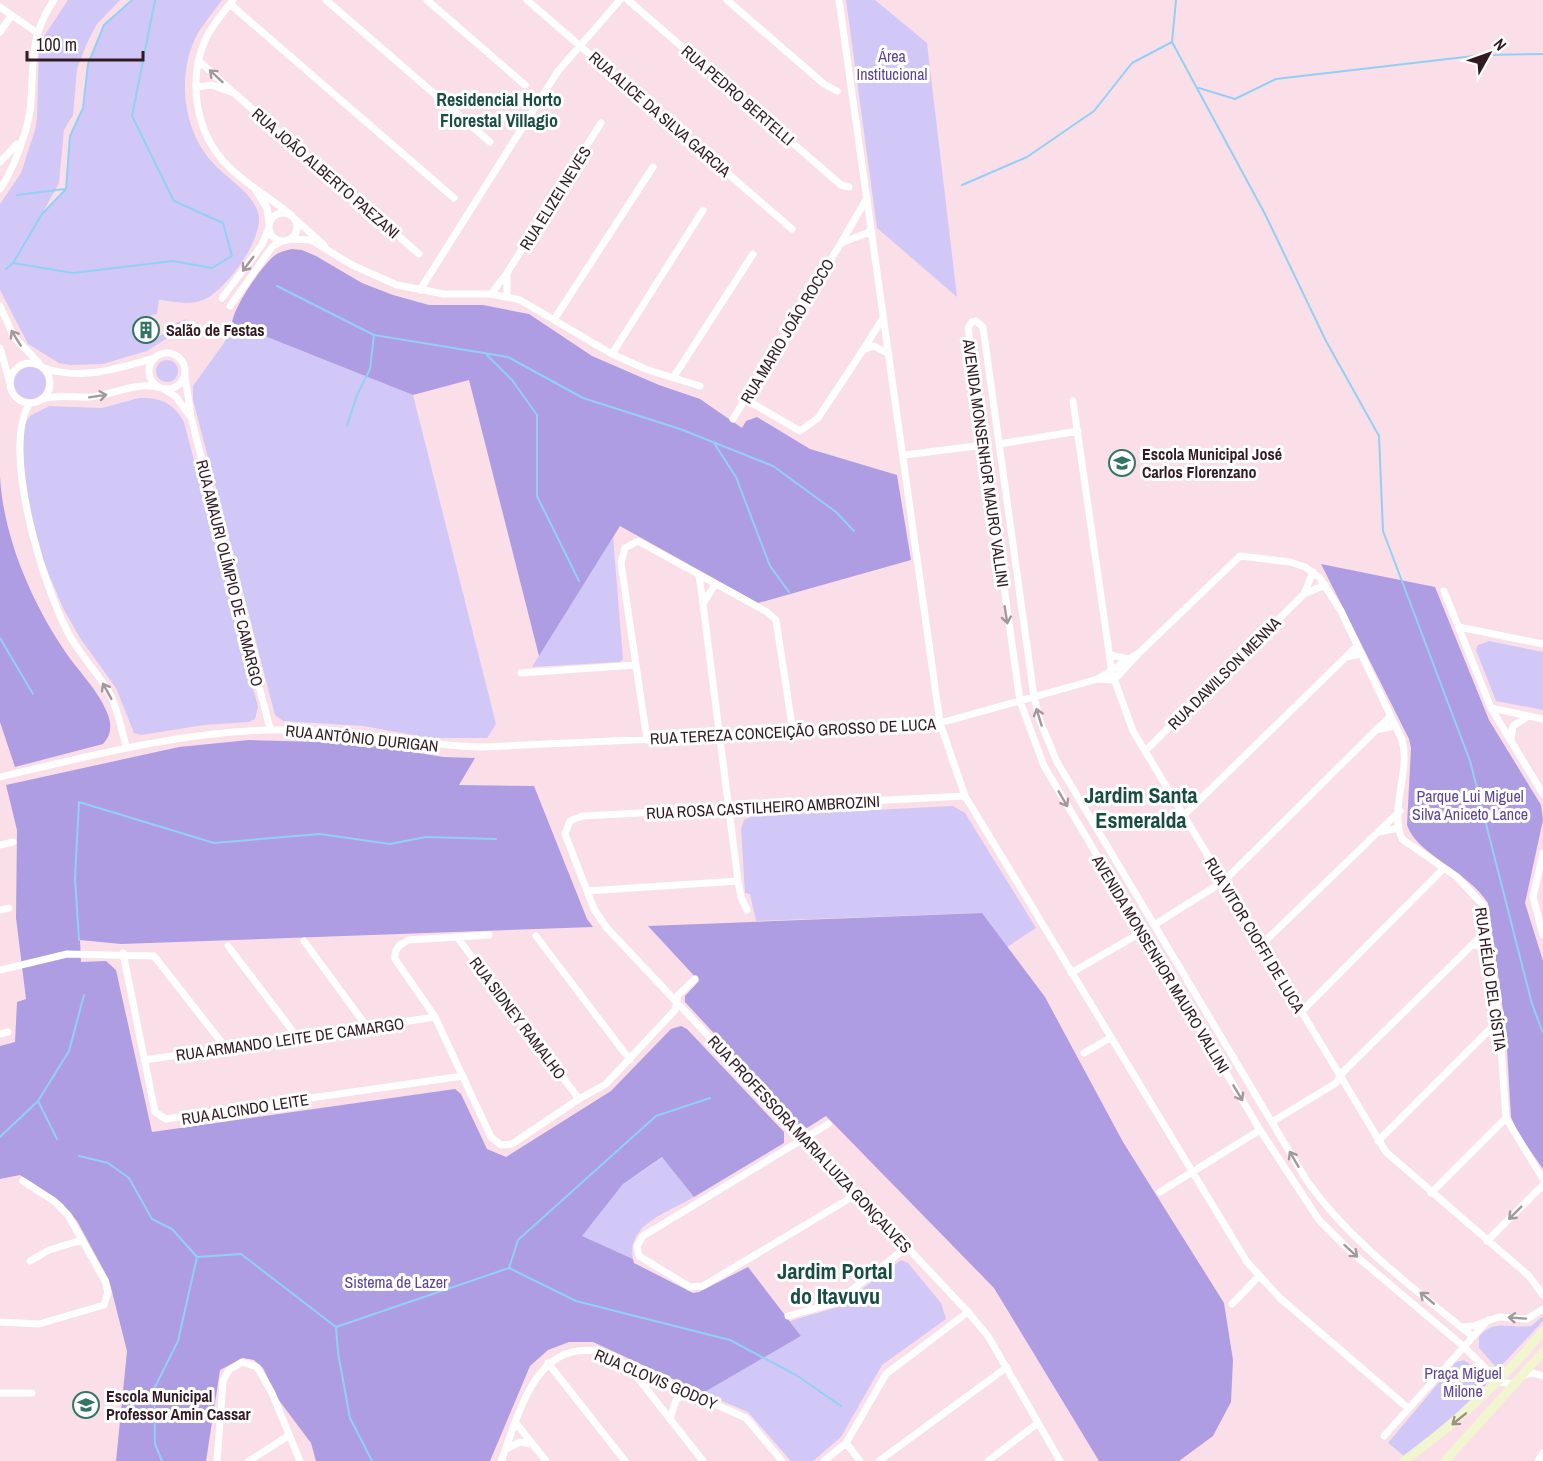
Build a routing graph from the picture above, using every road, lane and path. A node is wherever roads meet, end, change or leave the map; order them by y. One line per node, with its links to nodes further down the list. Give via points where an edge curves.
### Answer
1 (54, 0): 13 (street)
2 (326, 0): 22 (street)
3 (427, 0): 16 (street)
4 (527, 0): 14 (street, RUA ALICE DA SILVA GARCIA)
5 (620, 0): 14 (street)
6 (628, 0): 26 (street, RUA PEDRO BERTELLI, via 841,185)
7 (727, 0): 18 (street)
8 (839, 0): 29 (street)
9 (231, 2): 15 (street, via 207,36); 28 (street)
10 (0, 7): 11 (street)
11 (11, 16): 12 (street); 13 (street)
12 (0, 32)
13 (36, 32): 21 (street, via 30,112)
14 (580, 46): 34 (street, RUA ALICE DA SILVA GARCIA); 43 (street, via 558,71)
15 (200, 61): 17 (street); 19 (street, RUA JOÃO ALBERTO PAEZANI, one-way to 15)
16 (525, 85)
17 (196, 87): 19 (street, RUA JOÃO ALBERTO PAEZANI, via 212,85); 25 (street, via 197,107 209,139 229,166)
18 (837, 91)
19 (234, 93): 40 (street, RUA JOÃO ALBERTO PAEZANI)
20 (602, 123): 42 (street, RUA ELIZEI NEVES)
21 (21, 140): 23 (street); 27 (street)
22 (490, 142)
23 (0, 162)
24 (653, 167): 49 (street)
25 (246, 180): 31 (street); 32 (street, via 265,203)
26 (849, 187)
27 (0, 189)
28 (454, 198)
29 (867, 198): 33 (street); 35 (street, RUA MARIO JOÃO ROCCO)
30 (704, 210): 55 (street)
31 (292, 217): 32 (street, via 279,213); 36 (street, via 297,230); 39 (street)
32 (269, 225): 37 (street, via 274,238); 46 (street, one-way to 46, via 262,245)
33 (871, 227): 35 (street, via 861,220); 38 (street, RUA MARIO JOÃO ROCCO); 50 (street)
34 (792, 229)
35 (850, 230): 38 (street, RUA MARIO JOÃO ROCCO)
36 (290, 240): 37 (street); 39 (street, via 306,238)
37 (282, 242): 48 (street, via 270,250)
38 (841, 243): 64 (street, RUA MARIO JOÃO ROCCO)
39 (333, 252): 43 (street, via 365,272)
40 (419, 254)
41 (753, 254): 60 (street)
42 (507, 273): 44 (street, RUA ELIZEI NEVES); 45 (street)
43 (420, 290): 44 (street)
44 (491, 294): 45 (street)
45 (507, 296): 49 (street)
46 (222, 298)
47 (0, 306): 58 (street, one-way to 47, via 14,337)
48 (230, 306)
49 (555, 318): 55 (street)
50 (884, 318): 51 (street); 54 (street)
51 (887, 341): 52 (street); 56 (street)
52 (874, 346): 54 (street); 56 (street)
53 (0, 348): 61 (street)
54 (863, 350): 64 (street, via 818,418 800,431)
55 (612, 354): 60 (street)
56 (889, 354): 73 (street)
57 (155, 358): 58 (street, via 84,375 59,373); 59 (street, via 166,353 177,356 184,366); 63 (street, via 149,374 152,382)
58 (42, 366): 61 (street, via 28,362 19,365); 65 (street, via 51,383 47,395)
59 (184, 376): 63 (street, via 176,387); 68 (street, RUA AMAURI OLÍMPIO DE CAMARGO)
60 (673, 378): 62 (street)
61 (10, 384): 67 (street, via 16,398)
62 (700, 386)
63 (163, 389): 65 (street, one-way to 63, via 60,395 98,396 143,386); 68 (street, RUA AMAURI OLÍMPIO DE CAMARGO, via 176,397)
64 (745, 399): 69 (street, RUA MARIO JOÃO ROCCO)
65 (40, 400): 67 (street)
66 (1074, 401): 70 (street, RUA VITOR CIOFFI DE LUCA)
67 (30, 403): 108 (street, one-way to 67, via 109,693 54,607 24,530 15,490 13,439 16,424)
68 (191, 417): 102 (street, RUA AMAURI OLÍMPIO DE CAMARGO)
69 (733, 419)
70 (1078, 431): 71 (street); 86 (street, RUA VITOR CIOFFI DE LUCA)
71 (999, 444): 72 (street, AVENIDA MONSENHOR MAURO VALLINI, via 983,327 976,321 968,328); 94 (street, AVENIDA MONSENHOR MAURO VALLINI)
72 (984, 445): 73 (street); 95 (street, AVENIDA MONSENHOR MAURO VALLINI, one-way to 95)
73 (904, 455): 100 (street)
74 (1316, 575): 77 (street); 79 (street, RUA DAWILSON MENNA); 84 (street, RUA TEREZA CONCEIÇÃO GROSSO DE LUCA, via 1290,562 1245,555 1237,558)
75 (699, 576): 76 (street); 80 (street); 89 (street, via 643,543 633,542 625,548 621,563)
76 (715, 584): 80 (street); 104 (street, via 776,620)
77 (1325, 585): 79 (street, RUA DAWILSON MENNA); 83 (street)
78 (1444, 591): 81 (street)
79 (1304, 594): 110 (street, RUA DAWILSON MENNA)
80 (703, 604): 105 (street)
81 (1459, 627): 82 (street); 96 (street)
82 (1543, 644)
83 (1357, 646): 85 (street); 87 (street)
84 (1139, 653): 88 (street, RUA TEREZA CONCEIÇÃO GROSSO DE LUCA); 93 (street, RUA TEREZA CONCEIÇÃO GROSSO DE LUCA)
85 (1361, 654): 87 (street); 98 (street)
86 (1110, 655): 88 (street); 90 (street, RUA VITOR CIOFFI DE LUCA)
87 (1346, 657): 116 (street)
88 (1129, 659): 90 (street, RUA TEREZA CONCEIÇÃO GROSSO DE LUCA)
89 (636, 666): 91 (street); 106 (street)
90 (1112, 669): 92 (street, RUA TEREZA CONCEIÇÃO GROSSO DE LUCA); 93 (street, RUA VITOR CIOFFI DE LUCA)
91 (521, 673)
92 (1098, 679): 93 (street, RUA TEREZA CONCEIÇÃO GROSSO DE LUCA); 94 (street, RUA TEREZA CONCEIÇÃO GROSSO DE LUCA)
93 (1114, 680): 110 (street, RUA VITOR CIOFFI DE LUCA, via 1125,714)
94 (1034, 697): 95 (street, RUA TEREZA CONCEIÇÃO GROSSO DE LUCA); 130 (street, AVENIDA MONSENHOR MAURO VALLINI, one-way to 94, via 1057,762)
95 (1020, 700): 100 (street, RUA TEREZA CONCEIÇÃO GROSSO DE LUCA); 132 (street, AVENIDA MONSENHOR MAURO VALLINI, one-way to 132, via 1044,766)
96 (1491, 708): 97 (street); 107 (street)
97 (1529, 716): 99 (street); 107 (street, via 1516,722)
98 (1390, 717): 101 (street); 103 (street)
99 (1543, 719)
100 (940, 723): 104 (street, RUA TEREZA CONCEIÇÃO GROSSO DE LUCA); 113 (street)
101 (1395, 726): 103 (street); 115 (street, via 1405,750)
102 (270, 729): 108 (street, RUA ANTÔNIO DURIGAN); 109 (street, RUA ANTÔNIO DURIGAN)
103 (1376, 730): 125 (street)
104 (793, 732): 105 (street, RUA TEREZA CONCEIÇÃO GROSSO DE LUCA)
105 (720, 738): 106 (street, RUA TEREZA CONCEIÇÃO GROSSO DE LUCA); 114 (street)
106 (647, 740): 109 (street, RUA TEREZA CONCEIÇÃO GROSSO DE LUCA)
107 (1510, 741): 112 (street)
108 (126, 746): 111 (street, RUA ANTÔNIO DURIGAN)
109 (482, 747)
110 (1145, 751): 116 (street, RUA VITOR CIOFFI DE LUCA)
111 (0, 777)
112 (1543, 794)
113 (965, 796): 114 (street, RUA ROSA CASTILHEIRO AMBROZINI); 144 (street)
114 (730, 809): 117 (street, RUA ROSA CASTILHEIRO AMBROZINI, via 582,816); 124 (street)
115 (1400, 811): 118 (street); 119 (street)
116 (1183, 816): 125 (street, RUA VITOR CIOFFI DE LUCA)
117 (565, 828): 126 (street, RUA PROFESSORA MARIA LUIZA GONÇALVES, via 566,841)
118 (1399, 828): 119 (street); 123 (street, RUA HÉLIO DEL CÍSTIA, via 1406,843)
119 (1378, 832): 138 (street)
120 (13, 842): 121 (street)
121 (0, 845)
122 (1543, 853): 134 (street, via 1533,897)
123 (1444, 868): 131 (street, RUA HÉLIO DEL CÍSTIA, via 1480,898); 147 (street)
124 (738, 881): 126 (street); 129 (street)
125 (1224, 881): 130 (street); 138 (street, RUA VITOR CIOFFI DE LUCA)
126 (587, 891): 146 (street, RUA PROFESSORA MARIA LUIZA GONÇALVES, via 599,918)
127 (9, 908): 128 (street)
128 (0, 910)
129 (747, 910)
130 (1154, 925): 165 (street, AVENIDA MONSENHOR MAURO VALLINI)
131 (1486, 931): 139 (street); 141 (street, RUA HÉLIO DEL CÍSTIA)
132 (1142, 932): 144 (street); 167 (street, AVENIDA MONSENHOR MAURO VALLINI, one-way to 167)
133 (489, 935): 136 (street)
134 (1543, 935)
135 (536, 936): 160 (street)
136 (457, 938): 148 (street, via 409,940 394,952); 163 (street, RUA SIDNEY RAMALHO)
137 (304, 941): 150 (street)
138 (1261, 945): 147 (street, RUA VITOR CIOFFI DE LUCA)
139 (1472, 945): 141 (street); 162 (street)
140 (228, 946): 154 (street)
141 (1488, 947): 149 (street, RUA HÉLIO DEL CÍSTIA)
142 (123, 953): 143 (street, via 67,954); 157 (street, via 154,956); 159 (street, RUA ALCINDO LEITE)
143 (0, 970)
144 (1071, 973): 155 (street)
145 (695, 979): 146 (street, via 678,995)
146 (677, 1004): 160 (street); 168 (street, RUA PROFESSORA MARIA LUIZA GONÇALVES)
147 (1301, 1012): 162 (street, RUA VITOR CIOFFI DE LUCA)
148 (435, 1017): 150 (street, RUA ARMANDO LEITE DE CAMARGO); 161 (street)
149 (1499, 1020): 152 (street, RUA HÉLIO DEL CÍSTIA); 156 (street)
150 (367, 1028): 154 (street, RUA ARMANDO LEITE DE CAMARGO)
151 (8, 1032): 153 (street)
152 (1500, 1033): 156 (street); 164 (street, RUA HÉLIO DEL CÍSTIA)
153 (0, 1034)
154 (298, 1038): 157 (street, RUA ARMANDO LEITE DE CAMARGO)
155 (1110, 1038): 158 (street); 170 (street)
156 (1482, 1038): 169 (street)
157 (226, 1048): 159 (street, RUA ARMANDO LEITE DE CAMARGO)
158 (1084, 1053)
159 (145, 1060): 161 (street, RUA ALCINDO LEITE, via 155,1112 174,1120)
160 (630, 1060): 163 (street, via 606,1084)
161 (463, 1077): 163 (street, via 491,1137 501,1145 512,1144)
162 (1341, 1077): 165 (street); 169 (street, RUA VITOR CIOFFI DE LUCA)
163 (579, 1099)
164 (1507, 1121): 171 (street, RUA HÉLIO DEL CÍSTIA); 175 (street, via 1495,1128)
165 (1272, 1122): 189 (street, AVENIDA MONSENHOR MAURO VALLINI, one-way to 165, via 1329,1212)
166 (828, 1124): 168 (street)
167 (1260, 1130): 170 (street); 192 (street, AVENIDA MONSENHOR MAURO VALLINI, one-way to 192, via 1319,1220 1348,1250)
168 (804, 1139): 176 (street, RUA PROFESSORA MARIA LUIZA GONÇALVES); 176 (street, via 643,1236 637,1246 639,1256 690,1287 703,1286)
169 (1378, 1140): 175 (street, RUA VITOR CIOFFI DE LUCA, via 1394,1162)
170 (1191, 1173): 174 (street); 181 (street)
171 (1543, 1179)
172 (23, 1181): 177 (street, via 54,1201 68,1215)
173 (1543, 1185): 178 (street, one-way to 178)
174 (1160, 1192)
175 (1431, 1193): 178 (street, RUA VITOR CIOFFI DE LUCA)
176 (857, 1194): 179 (street, RUA PROFESSORA MARIA LUIZA GONÇALVES)
177 (82, 1240): 180 (street, via 49,1250); 188 (street, via 105,1281 108,1292 104,1305 39,1324)
178 (1487, 1241): 182 (street, RUA VITOR CIOFFI DE LUCA, via 1529,1276)
179 (907, 1247): 185 (street, RUA PROFESSORA MARIA LUIZA GONÇALVES); 186 (street, via 835,1303)
180 (30, 1261)
181 (1259, 1276): 183 (street); 204 (street)
182 (1543, 1295)
183 (1232, 1304)
184 (1543, 1309): 187 (street, one-way to 187, via 1527,1319)
185 (968, 1312): 196 (street, RUA PROFESSORA MARIA LUIZA GONÇALVES); 210 (street, via 886,1374)
186 (788, 1316)
187 (1488, 1320): 189 (street); 191 (street)
188 (0, 1322)
189 (1461, 1327): 191 (street, AVENIDA MONSENHOR MAURO VALLINI)
190 (1543, 1331): 199 (main road)
191 (1472, 1336): 192 (street)
192 (1463, 1346): 199 (street, AVENIDA MONSENHOR MAURO VALLINI); 204 (street)
193 (1543, 1352): 197 (main road)
194 (548, 1363): 195 (street, RUA CLOVIS GODOY, via 568,1351 581,1349 596,1351); 206 (street, via 535,1380); 219 (street)
195 (628, 1366): 201 (street, RUA CLOVIS GODOY); 205 (street)
196 (1007, 1367): 207 (street, RUA PROFESSORA MARIA LUIZA GONÇALVES); 224 (street)
197 (1524, 1375): 198 (street); 200 (main road)
198 (1543, 1376)
199 (1498, 1382): 200 (street); 227 (main road, one-way to 227, via 1464,1415)
200 (1515, 1384): 228 (main road)
201 (687, 1392): 205 (street, via 672,1406); 221 (street, RUA CLOVIS GODOY, via 750,1420)
202 (0, 1393): 203 (street)
203 (32, 1393)
204 (1408, 1408): 209 (street)
205 (669, 1419): 220 (street)
206 (516, 1423): 211 (street); 212 (street)
207 (1038, 1423): 225 (street); 226 (street, RUA PROFESSORA MARIA LUIZA GONÇALVES)
208 (288, 1436): 214 (street, via 272,1393 257,1368 242,1362 229,1370 223,1381); 215 (street); 216 (street)
209 (1384, 1436)
210 (846, 1443): 222 (street); 223 (street)
211 (534, 1445): 212 (street, via 520,1442); 218 (street)
212 (506, 1449): 217 (street)
213 (1543, 1453): 229 (street)
214 (217, 1461)
215 (249, 1461)
216 (300, 1461)
217 (501, 1461)
218 (546, 1461)
219 (625, 1461)
220 (703, 1461)
221 (782, 1461)
222 (824, 1461)
223 (860, 1461)
224 (879, 1461)
225 (988, 1461)
226 (1060, 1461)
227 (1404, 1461)
228 (1445, 1461)
229 (1538, 1461)

